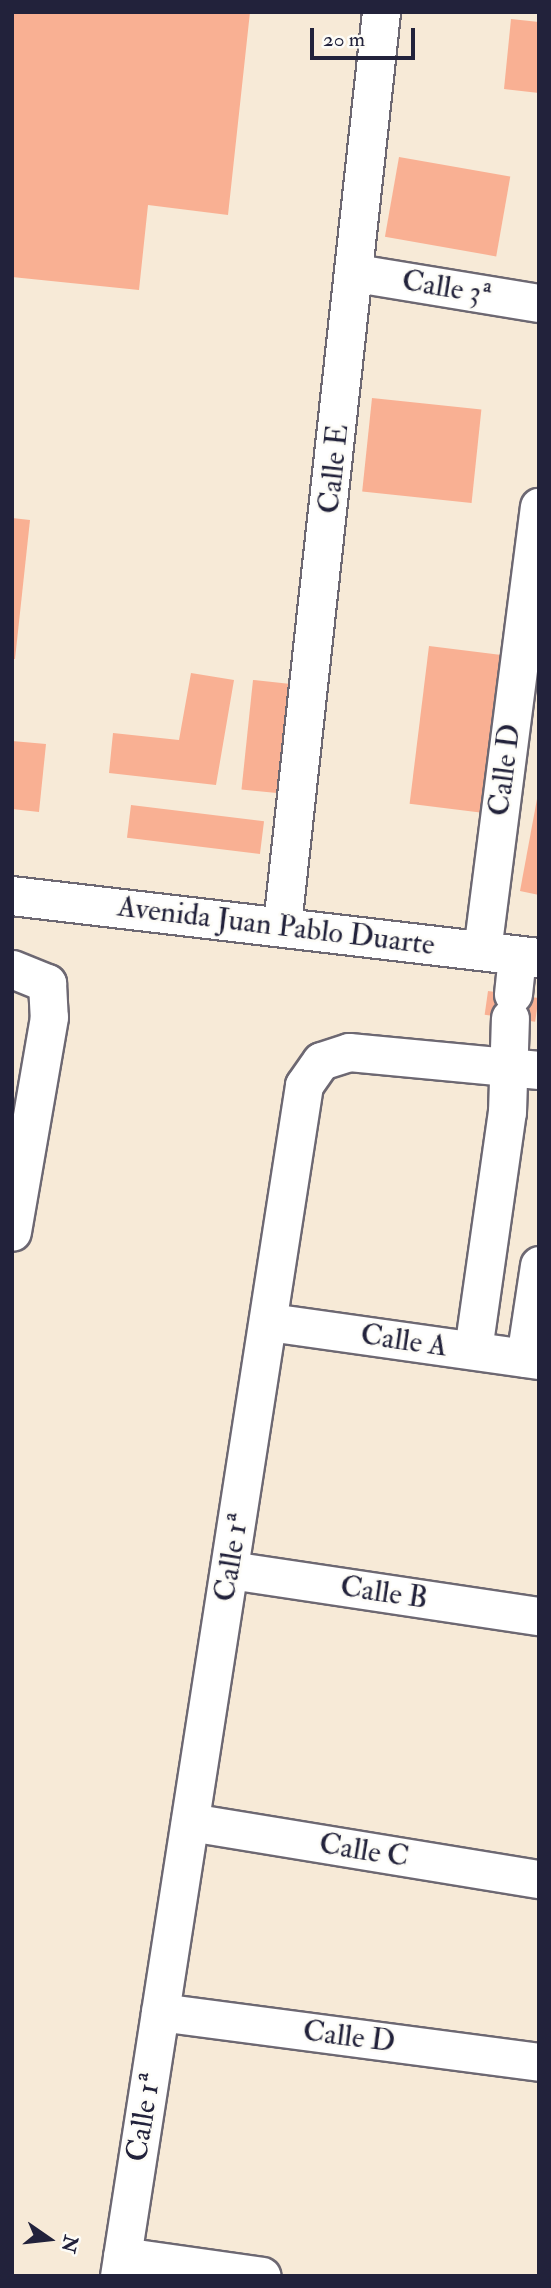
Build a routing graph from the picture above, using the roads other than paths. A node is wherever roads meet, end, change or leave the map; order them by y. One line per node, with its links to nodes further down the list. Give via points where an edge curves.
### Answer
1 (381, 12): 2 (street, Calle E)
2 (356, 273): 3 (street, Calle 3ª); 6 (street, Calle E)
3 (539, 303)
4 (539, 507): 7 (street, Calle D)
5 (12, 896): 6 (street, Avenida Juan Pablo Duarte)
6 (282, 925): 7 (street, Avenida Juan Pablo Duarte)
7 (513, 955): 9 (street, Calle D, via 511,1006)
8 (12, 969): 10 (street, via 47,983 50,1017)
9 (525, 1068): 12 (street, Calle 1ª, via 349,1052 321,1061 310,1072 302,1092); 13 (street, Calle D)
10 (12, 1232)
11 (539, 1265): 14 (street)
12 (269, 1322): 13 (street, Calle A); 15 (street, Calle 1ª)
13 (473, 1350): 14 (street, Calle A)
14 (532, 1359)
15 (230, 1570): 16 (street, Calle B); 17 (street, Calle 1ª)
16 (539, 1616)
17 (190, 1822): 18 (street, Calle C); 19 (street, Calle 1ª)
18 (539, 1879)
19 (160, 2012): 20 (street, Calle D); 21 (street, Calle 1ª)
20 (539, 2062)
21 (120, 2266): 22 (street)
22 (262, 2276)

